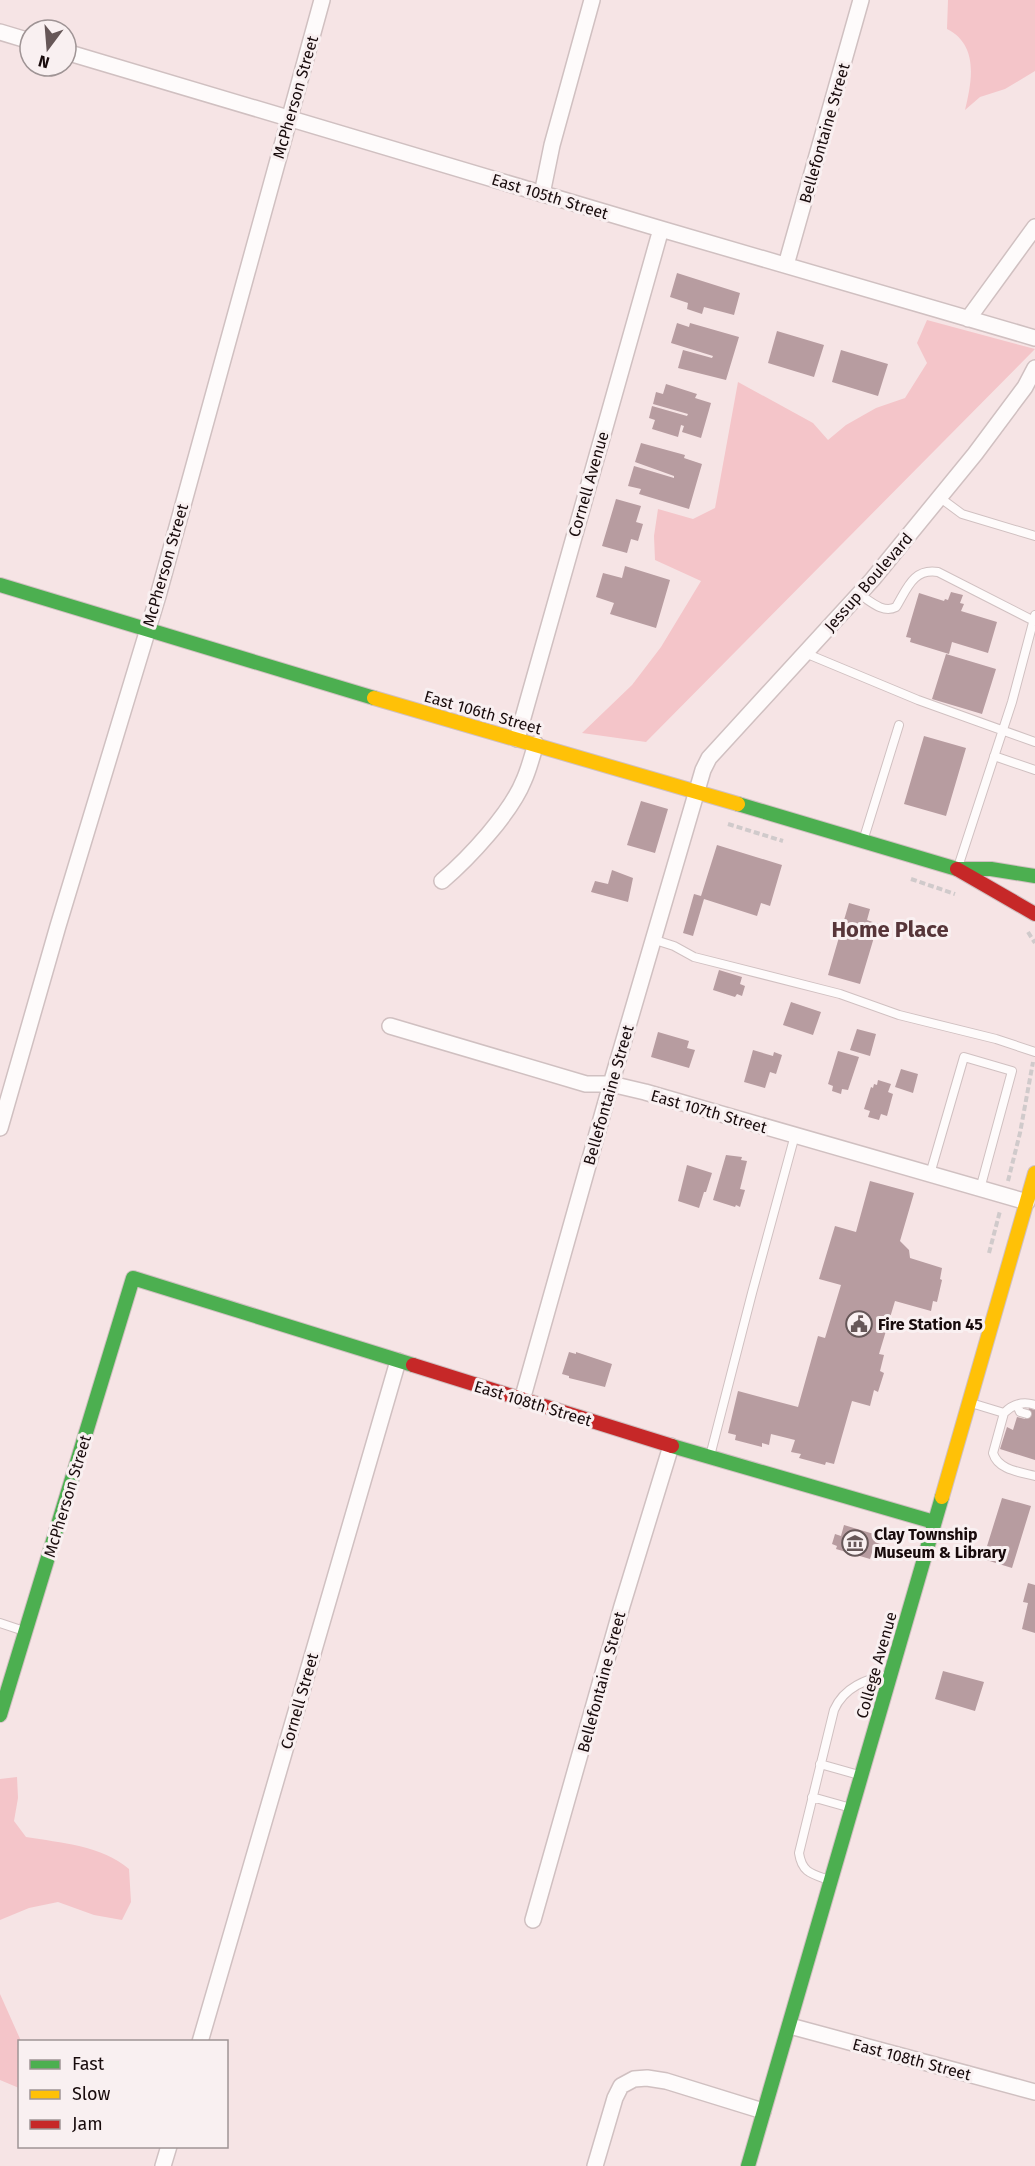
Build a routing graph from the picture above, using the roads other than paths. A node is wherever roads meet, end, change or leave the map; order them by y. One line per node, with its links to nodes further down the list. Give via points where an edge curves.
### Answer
1 (322, 0): 7 (street, McPherson Street)
2 (592, 0): 8 (street)
3 (861, 0): 11 (street, Bellefontaine Street)
4 (0, 32): 5 (street)
5 (18, 37)
6 (78, 56): 7 (street, East 105th Street)
7 (289, 118): 8 (street, East 105th Street); 20 (street, McPherson Street)
8 (542, 194): 10 (street, East 105th Street)
9 (1035, 227): 12 (street)
10 (661, 229): 11 (street, East 105th Street); 24 (street, Cornell Avenue)
11 (786, 265): 12 (street, East 105th Street)
12 (968, 319): 13 (street, East 105th Street)
13 (1035, 338)
14 (1035, 368): 15 (street, Jessup Boulevard, via 1025,387)
15 (939, 497): 16 (lane, via 963,514); 18 (street, Jessup Boulevard)
16 (1035, 537)
17 (0, 585): 20 (street, East 106th Street)
18 (859, 594): 19 (lane, via 886,610 892,609 912,580 928,570); 21 (street, Jessup Boulevard)
19 (1034, 618): 23 (lane)
20 (147, 629): 24 (street, East 106th Street); 39 (street, McPherson Street)
21 (805, 653): 23 (lane); 29 (street, Jessup Boulevard, via 709,758)
22 (899, 725): 30 (lane)
23 (1003, 731): 25 (lane); 27 (lane)
24 (517, 739): 26 (street, East 106th Street)
25 (1035, 742)
26 (536, 744): 29 (street, East 106th Street); 33 (street, via 511,803 479,844)
27 (994, 756): 28 (lane); 31 (lane)
28 (1035, 770)
29 (697, 790): 30 (street, East 106th Street); 35 (street, Bellefontaine Street)
30 (862, 842): 31 (street, East 106th Street)
31 (957, 869): 32 (street, East 106th Street, via 991,869); 34 (street, East 106th Street)
32 (1035, 876)
33 (442, 881)
34 (1035, 914)
35 (652, 939): 37 (lane, via 694,957 840,994 899,1015); 38 (street, Bellefontaine Street)
36 (390, 1026): 38 (street, East 107th Street, via 586,1084)
37 (1035, 1052)
38 (611, 1084): 40 (street, East 107th Street); 47 (street, Bellefontaine Street)
39 (0, 1128)
40 (795, 1135): 42 (street, East 107th Street); 54 (lane)
41 (1035, 1173): 44 (street, College Avenue)
42 (930, 1174): 43 (street, East 107th Street); 43 (lane, via 964,1057 1012,1071)
43 (980, 1189): 44 (street, East 107th Street)
44 (1027, 1202): 48 (street, College Avenue)
45 (134, 1278): 46 (street, East 108th Street); 58 (street, McPherson Street)
46 (398, 1361): 47 (street, East 108th Street); 68 (street, Cornell Street)
47 (522, 1400): 53 (street, East 108th Street)
48 (968, 1402): 51 (lane); 56 (street, College Avenue)
49 (1017, 1405): 50 (lane); 51 (lane); 52 (lane, via 1020,1412)
50 (1035, 1405)
51 (1004, 1413): 55 (lane, via 994,1458 1004,1467)
52 (1027, 1414)
53 (670, 1446): 54 (street, East 108th Street); 66 (street, Bellefontaine Street)
54 (710, 1457): 56 (street, East 108th Street)
55 (1035, 1476)
56 (934, 1522): 59 (street, College Avenue)
57 (0, 1623): 58 (lane)
58 (26, 1631): 60 (street, McPherson Street)
59 (890, 1675): 61 (lane, via 869,1678 839,1699); 62 (street, College Avenue)
60 (0, 1715)
61 (820, 1764): 62 (lane); 63 (lane)
62 (861, 1775): 64 (street, College Avenue)
63 (812, 1797): 64 (lane); 65 (lane, via 799,1853 801,1864)
64 (852, 1808): 65 (street, College Avenue)
65 (831, 1881): 67 (street, College Avenue)
66 (534, 1920)
67 (790, 2026): 69 (street, East 108th Street); 70 (street, College Avenue)
68 (201, 2040)
69 (1035, 2092)
70 (763, 2110): 73 (street, via 666,2080 634,2079 621,2086 615,2098); 74 (street, College Avenue)
71 (168, 2148): 72 (street)
72 (163, 2166)
73 (595, 2166)
74 (748, 2166)

